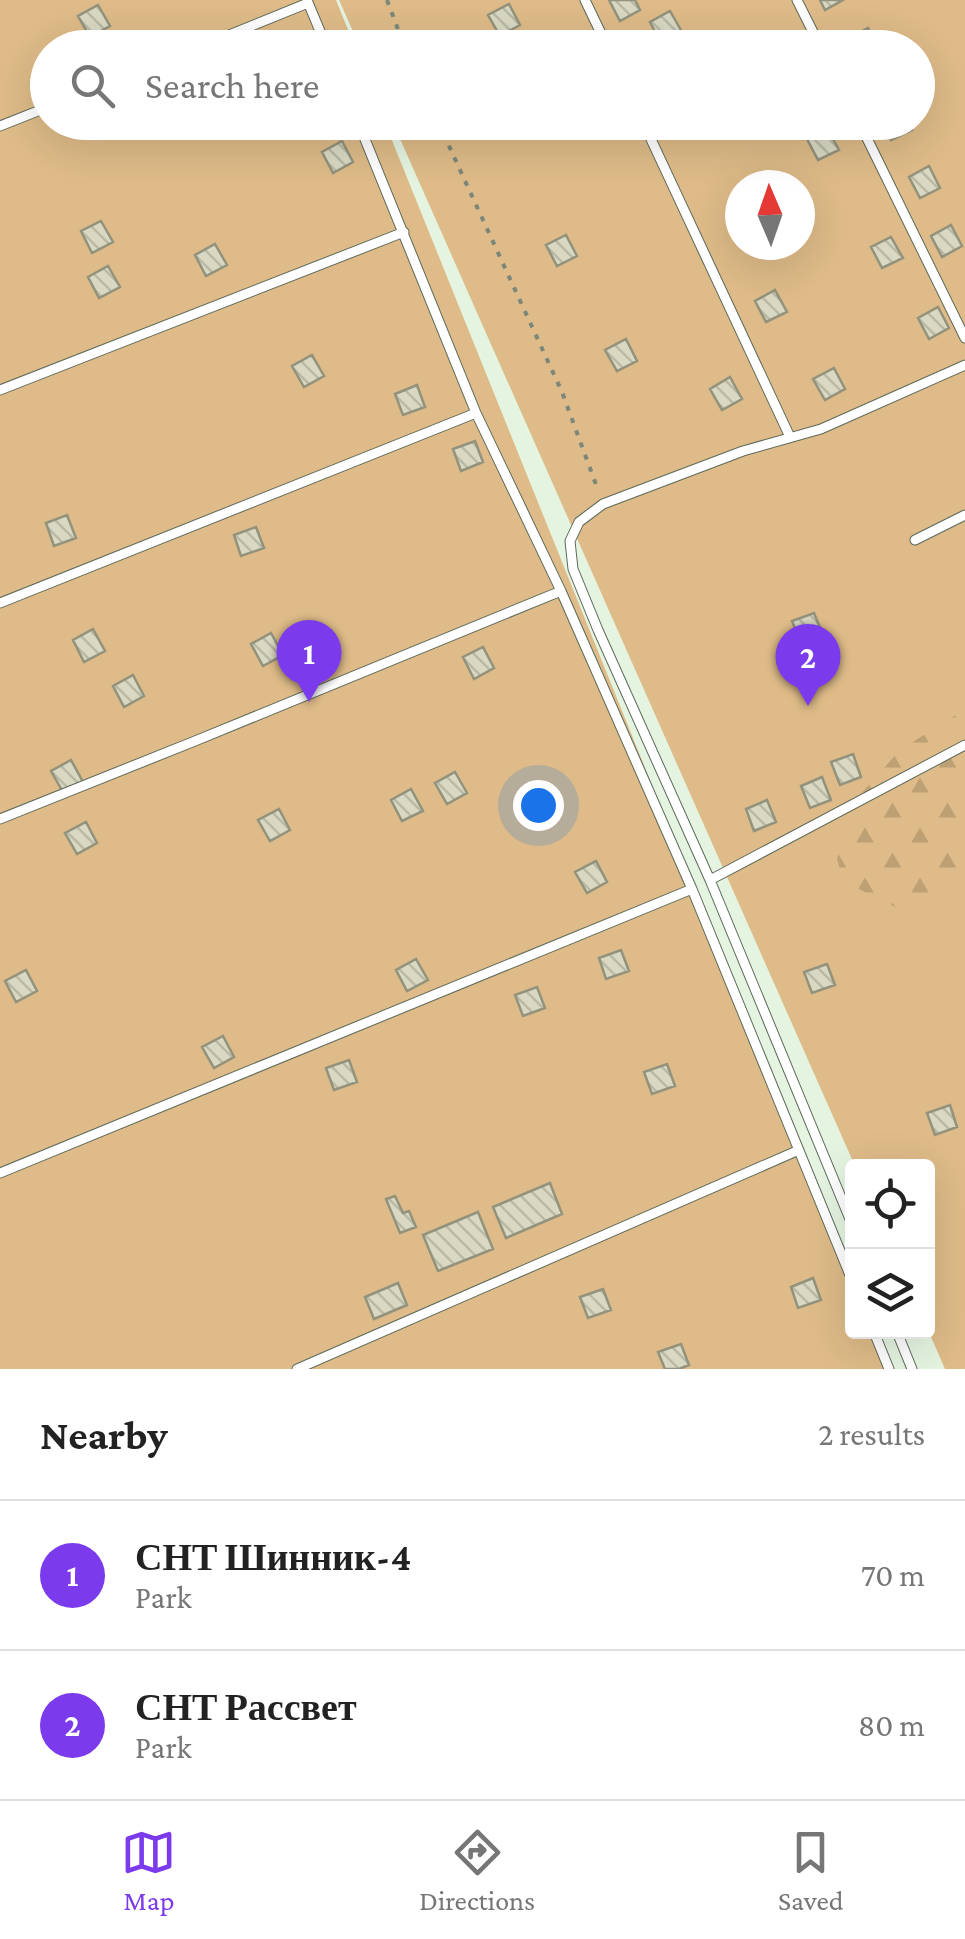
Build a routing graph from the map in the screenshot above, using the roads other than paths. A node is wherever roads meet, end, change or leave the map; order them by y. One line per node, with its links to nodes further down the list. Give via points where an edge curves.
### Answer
1 (585, 0): 6 (lane)
2 (797, 0): 7 (lane)
3 (307, 2): 4 (lane); 5 (lane)
4 (239, 30)
5 (319, 30)
6 (599, 30)
7 (812, 30)
8 (30, 114): 9 (lane)
9 (0, 126)
10 (366, 140): 13 (lane)
11 (651, 140): 18 (lane)
12 (868, 140): 14 (lane)
13 (404, 232): 16 (lane); 17 (lane)
14 (965, 338)
15 (965, 365): 18 (lane)
16 (0, 390)
17 (476, 413): 21 (lane); 22 (lane)
18 (790, 437): 25 (lane, via 603,504 579,522 570,541 573,569 598,630)
19 (965, 515): 20 (lane)
20 (916, 540)
21 (561, 591): 24 (lane); 26 (lane)
22 (0, 603)
23 (965, 746): 25 (lane)
24 (0, 819)
25 (710, 880): 29 (lane)
26 (692, 889): 27 (lane); 28 (lane)
27 (799, 1150): 30 (lane); 33 (lane)
28 (0, 1172)
29 (845, 1207)
30 (845, 1263)
31 (877, 1339): 34 (lane)
32 (900, 1339): 35 (lane)
33 (297, 1369)
34 (889, 1369)
35 (912, 1369)

